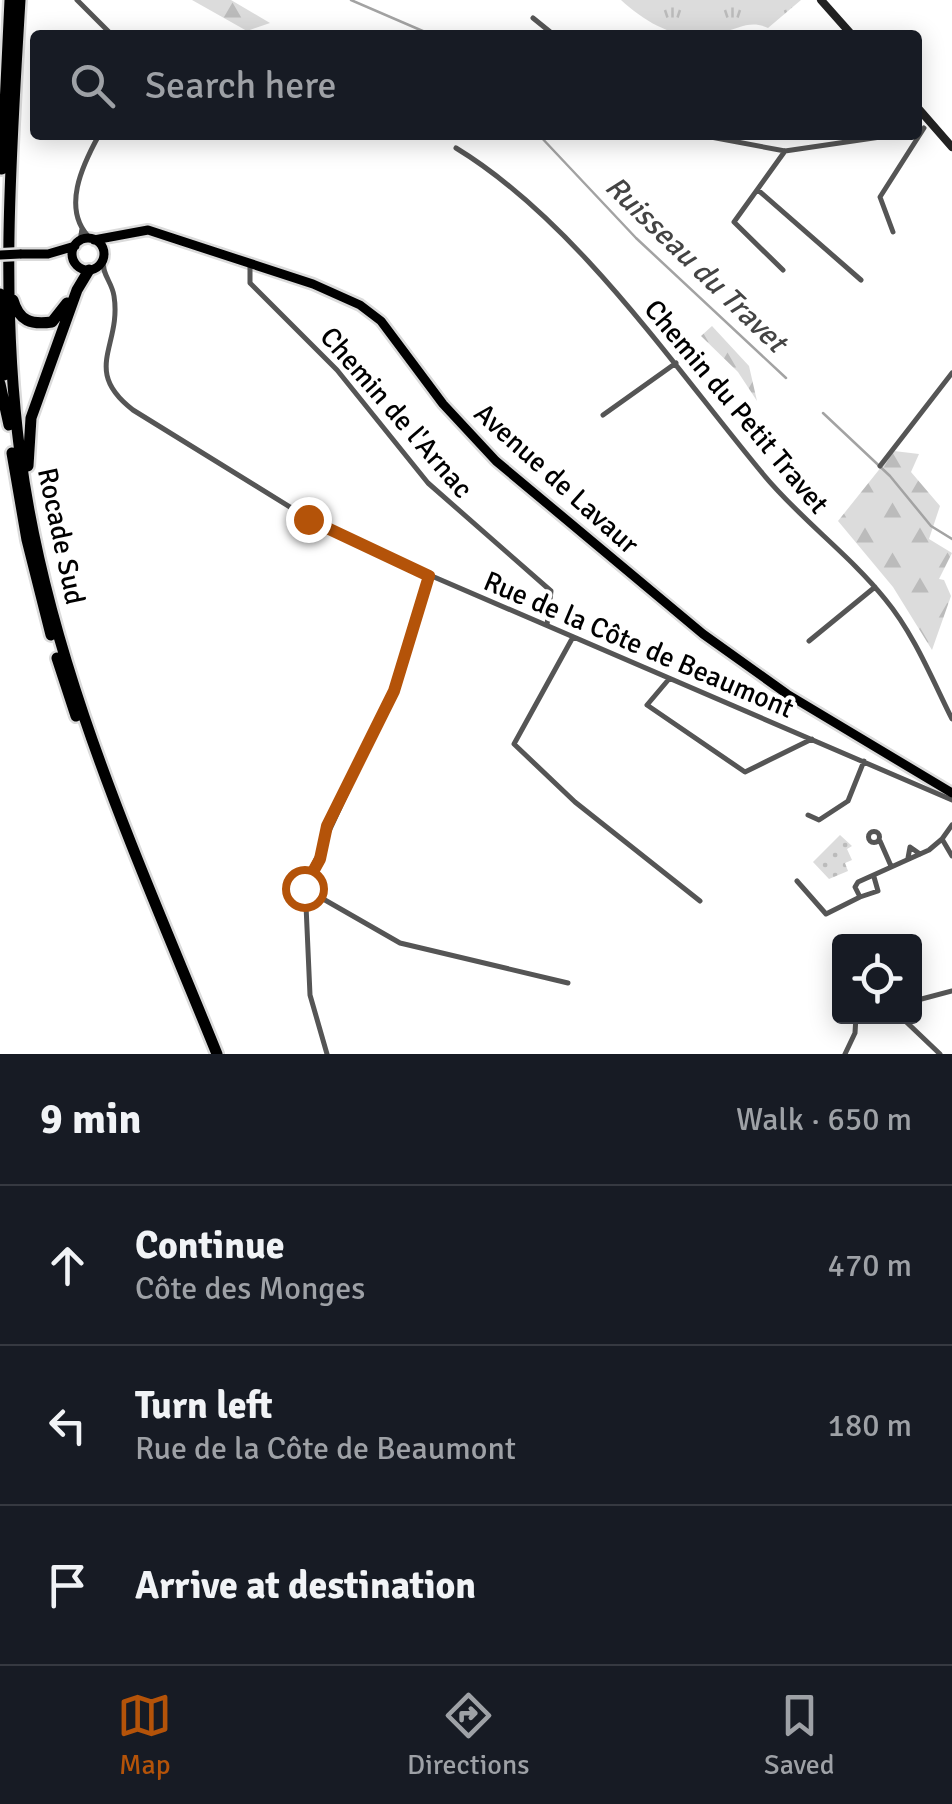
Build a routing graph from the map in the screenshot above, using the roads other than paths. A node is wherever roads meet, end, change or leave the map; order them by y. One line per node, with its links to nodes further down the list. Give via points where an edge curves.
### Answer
1 (10, 0): 9 (highway)
2 (20, 0): 29 (highway, Rocade Sud)
3 (76, 0): 6 (street)
4 (821, 0): 8 (main road)
5 (534, 18): 7 (street)
6 (107, 30)
7 (548, 30)
8 (848, 30)
9 (4, 86): 10 (highway); 20 (highway)
10 (0, 107)
11 (925, 127): 16 (main road)
12 (96, 140): 23 (street, via 78,174)
13 (727, 140): 18 (street)
14 (860, 140): 18 (street)
15 (917, 140): 21 (street, via 880,197)
16 (952, 146)
17 (456, 148): 34 (street, Chemin du Petit Travet, via 520,196)
18 (785, 151): 19 (street)
19 (757, 189): 30 (street, via 734,222); 32 (street)
20 (0, 223)
21 (893, 232)
22 (129, 233): 23 (main road, Avenue de Lavaur); 26 (main road); 27 (main road, Avenue de Lavaur, via 148,230)
23 (85, 241): 25 (main road, Avenue de Lavaur); 26 (main road); 28 (main road)
24 (0, 254): 25 (main road, bridge)
25 (48, 254): 28 (main road)
26 (103, 256): 28 (main road); 31 (street, Rue de la Côte de Beaumont)
27 (250, 264): 43 (street, Chemin de l'Arnac, via 250,283 337,370 428,483 552,592); 50 (main road, Avenue de Lavaur, via 360,305 381,321 496,461 702,634)
28 (83, 267): 29 (highway, via 64,309 52,322 36,324 26,322 13,304); 31 (street); 40 (highway, via 31,418)
29 (7, 268): 40 (highway, Rocade Sud, via 11,372)
30 (783, 270)
31 (104, 275): 41 (street, Rue de la Côte de Beaumont, via 115,299 106,378 116,397 332,534)
32 (861, 280)
33 (0, 294): 38 (highway, Rocade Sud)
34 (676, 363): 37 (street); 42 (street, Chemin du Petit Travet, via 766,479)
35 (952, 372): 39 (street)
36 (0, 384): 38 (highway)
37 (603, 415)
38 (9, 424): 67 (highway, Rocade Sud, via 26,540 65,685)
39 (880, 466)
40 (32, 520): 68 (highway, Rocade Sud, via 58,637 97,756)
41 (429, 576): 43 (street, Rue de la Côte de Beaumont); 59 (street, via 394,691)
42 (875, 587): 45 (street); 47 (street, Chemin du Petit Travet, via 913,641)
43 (547, 626): 44 (street, Rue de la Côte de Beaumont)
44 (573, 637): 46 (street, Rue de la Côte de Beaumont); 61 (street, via 514,744)
45 (809, 641)
46 (670, 678): 48 (street, Rue de la Côte de Beaumont); 48 (street, via 647,700 648,708 746,772)
47 (952, 719)
48 (812, 739): 49 (street, Rue de la Côte de Beaumont)
49 (864, 762): 50 (street, Rue de la Côte de Beaumont); 51 (street, via 848,801 819,820)
50 (952, 796)
51 (808, 815)
52 (952, 825): 53 (street)
53 (942, 839): 55 (street); 56 (street, via 920,854 910,847 908,858)
54 (879, 840): 56 (street)
55 (952, 856)
56 (891, 866): 57 (street)
57 (874, 877): 60 (street, via 856,884); 60 (street, via 878,891)
58 (797, 881): 60 (street, via 826,914)
59 (304, 888): 62 (street, via 400,943); 69 (street, via 310,995)
60 (860, 897)
61 (700, 901)
62 (568, 983)
63 (952, 990): 64 (street)
64 (922, 999)
65 (854, 1024): 70 (street)
66 (908, 1024): 71 (street)
67 (210, 1054)
68 (217, 1054)
69 (327, 1054)
70 (845, 1054)
71 (940, 1054)

